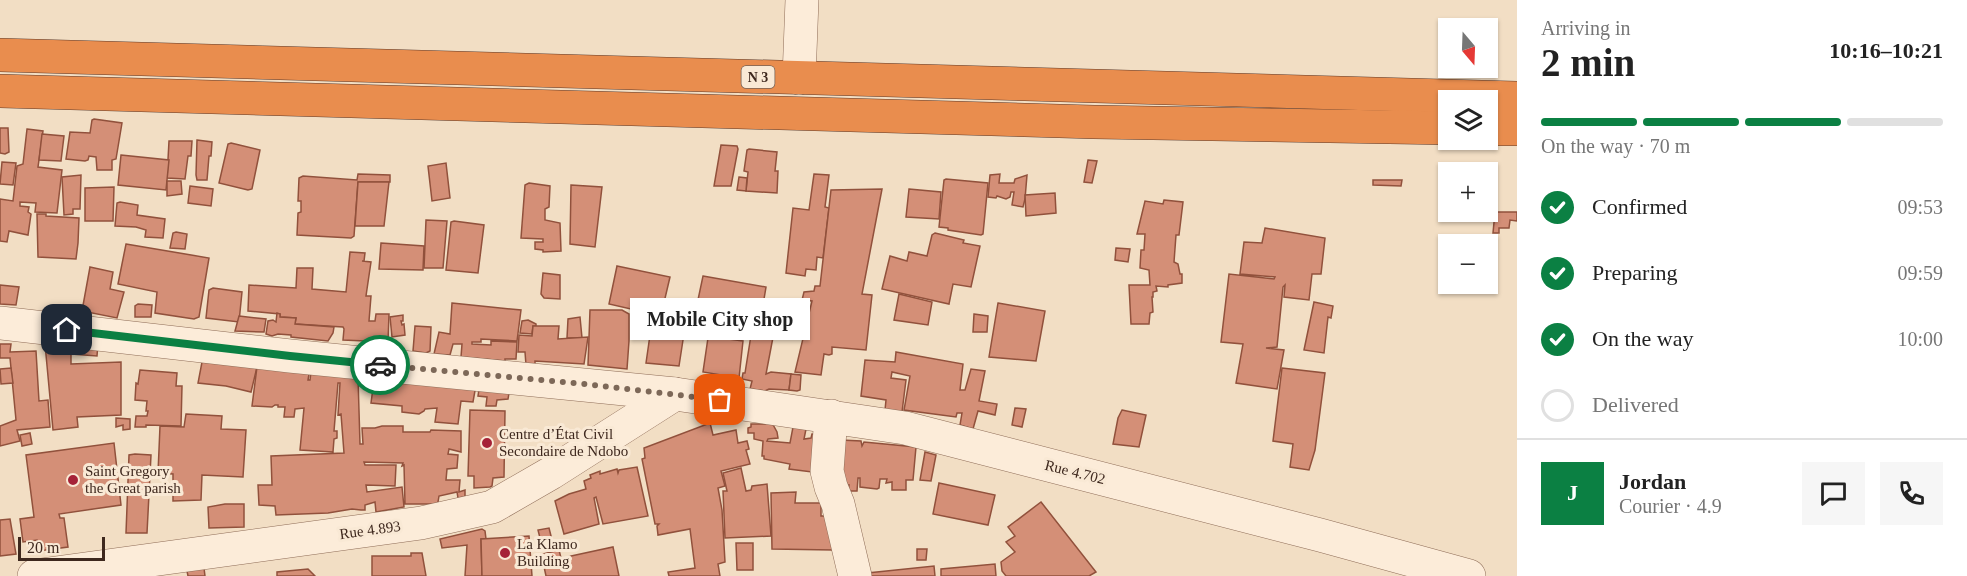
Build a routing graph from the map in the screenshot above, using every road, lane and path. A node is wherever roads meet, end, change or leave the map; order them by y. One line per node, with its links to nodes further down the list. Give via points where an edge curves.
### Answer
1 (802, 0): 4 (street)
2 (0, 55): 3 (highway, N 3)
3 (275, 63): 4 (highway, N 3); 6 (highway)
4 (799, 78): 7 (highway, N 3)
5 (0, 91): 6 (highway)
6 (272, 98): 9 (highway, via 1082,122)
7 (1438, 104)
8 (1498, 109): 10 (highway, N 3)
9 (1438, 128)
10 (1517, 129)
11 (0, 322): 12 (street, Rue 4.702, via 290,356)
12 (675, 394): 13 (street, Rue 4.702); 14 (street, Rue 4.893, via 492,507 421,523)
13 (831, 416): 15 (street, via 827,471); 16 (street, Rue 4.702, via 916,431)
14 (34, 576)
15 (855, 576)
16 (1469, 576)

